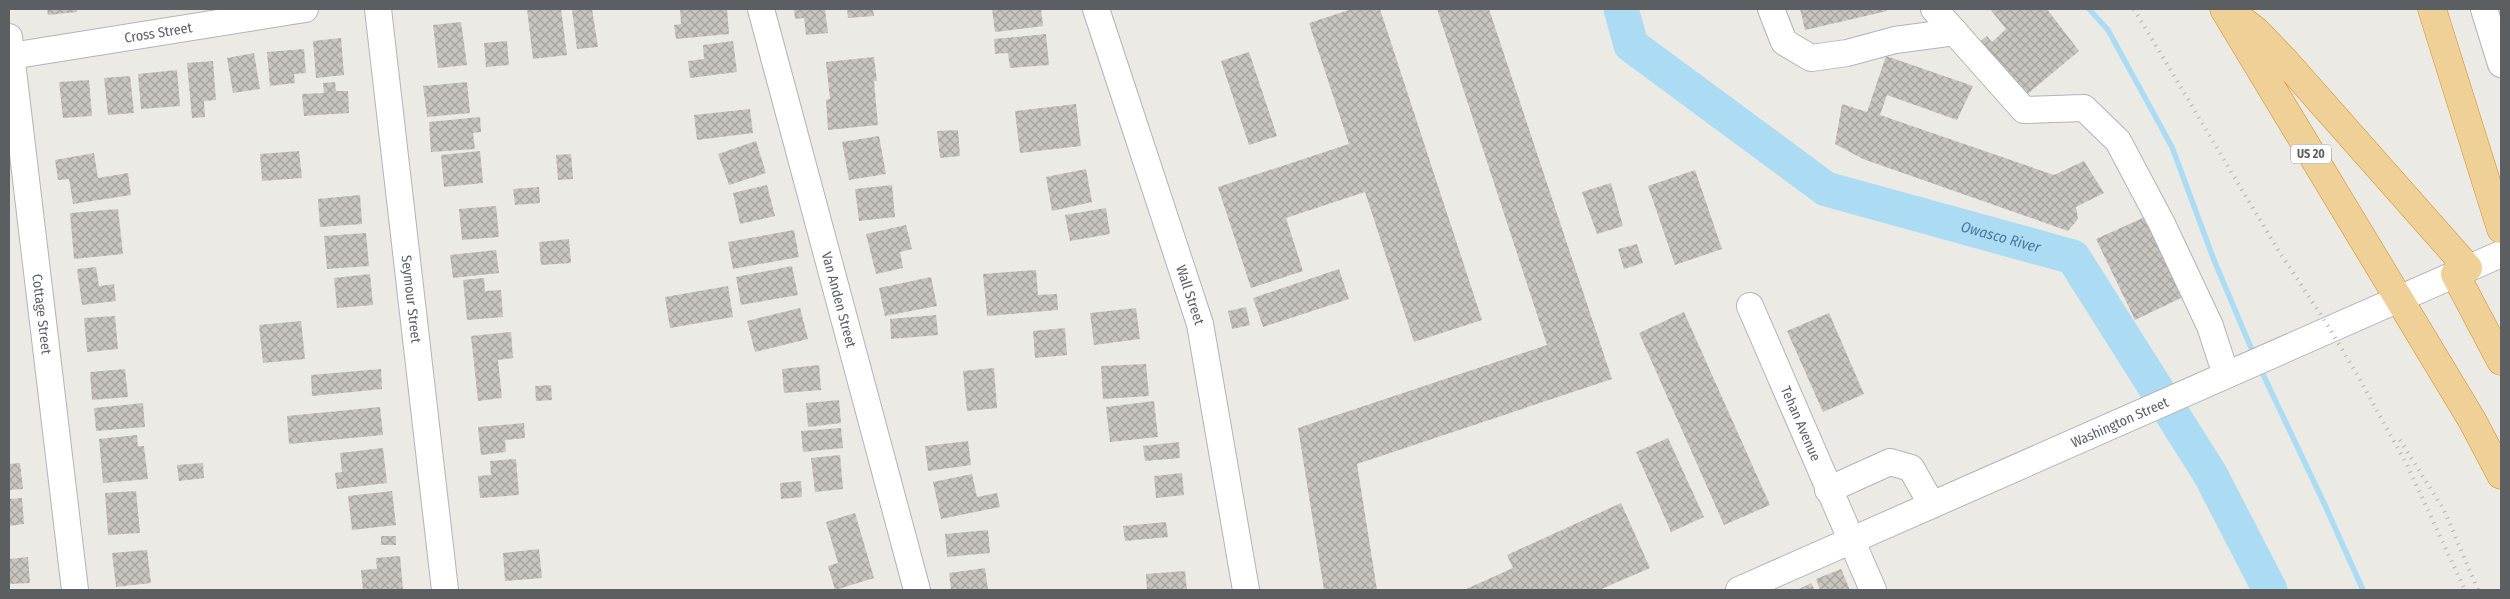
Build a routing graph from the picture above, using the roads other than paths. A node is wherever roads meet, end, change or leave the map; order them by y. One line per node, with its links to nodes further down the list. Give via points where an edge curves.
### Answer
1 (305, 9): 11 (street, Cross Street)
2 (378, 9): 25 (street, Seymour Street)
3 (762, 9): 26 (street, Van Anden Street)
4 (1096, 9): 27 (street, Wall Street, via 1200,324)
5 (1771, 9): 10 (street, via 1784,42 1811,58 1847,54 1895,40)
6 (1934, 9): 10 (street)
7 (2226, 9): 15 (highway, via 2257,32 2285,61); 16 (highway, US 20)
8 (2432, 9): 13 (highway)
9 (2484, 9): 12 (street)
10 (1955, 32): 19 (street, via 2024,110 2084,108 2118,141)
11 (10, 47): 24 (street, Cottage Street)
12 (2501, 64)
13 (2501, 229)
14 (2501, 254): 15 (street, Washington Street)
15 (2461, 271): 16 (street, Washington Street); 18 (highway)
16 (2398, 299): 19 (street, Washington Street); 20 (highway, US 20, via 2472,420)
17 (1750, 306): 21 (street, Tehan Avenue)
18 (2501, 362)
19 (2234, 372): 22 (street, Washington Street)
20 (2501, 475)
21 (1828, 490): 22 (street, via 1890,462 1911,468); 23 (street, Tehan Avenue)
22 (1932, 505): 23 (street, Washington Street)
23 (1852, 541): 28 (street, Washington Street); 29 (street, Tehan Avenue)
24 (76, 590)
25 (446, 590)
26 (917, 590)
27 (1246, 590)
28 (1740, 590)
29 (1873, 590)

